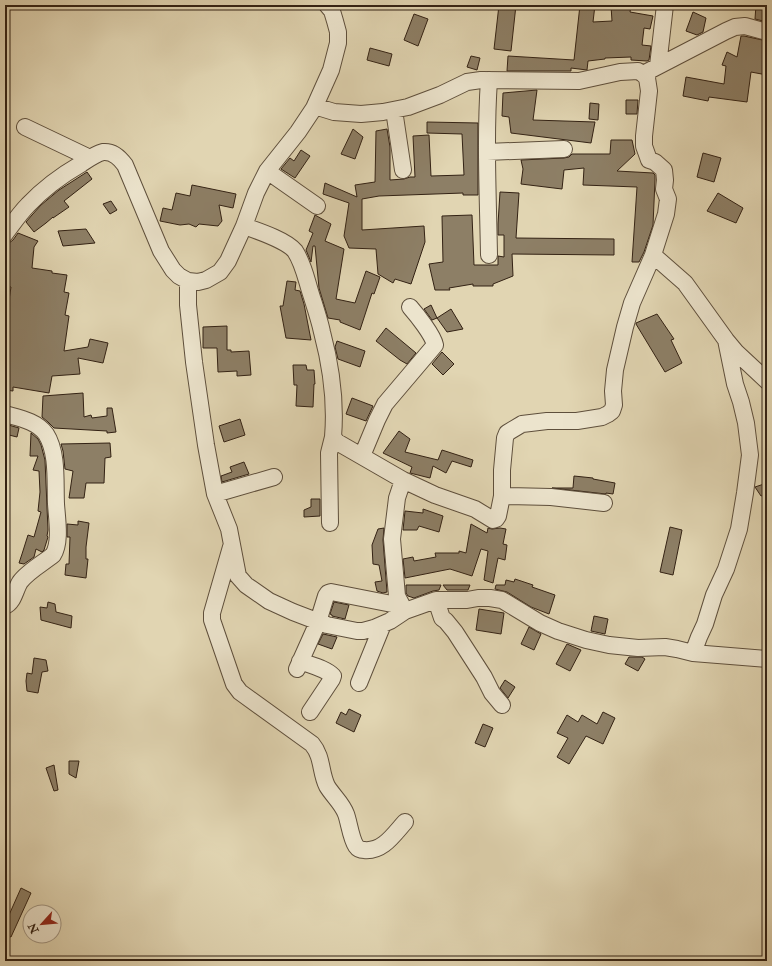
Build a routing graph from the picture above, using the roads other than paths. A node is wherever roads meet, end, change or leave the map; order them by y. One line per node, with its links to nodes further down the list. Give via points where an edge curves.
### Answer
1 (327, 5): 7 (street, via 336,21 338,43 331,70)
2 (665, 5): 4 (street)
3 (767, 32): 4 (street, via 745,26 735,27)
4 (658, 66): 5 (street)
5 (643, 74): 6 (street, via 638,71 620,72 579,81); 19 (street, via 647,78 649,91 644,146 649,160 664,170 664,188 668,199)
6 (489, 80): 8 (street, via 467,82 440,95); 11 (street)
7 (314, 108): 8 (street, via 361,114); 14 (street)
8 (394, 110): 13 (street)
9 (24, 128): 12 (street)
10 (564, 149): 11 (street)
11 (487, 152): 18 (street)
12 (90, 158): 17 (street, via 52,183 27,206); 20 (street, via 108,152 116,155 125,165 161,251 178,276)
13 (402, 170)
14 (267, 171): 15 (street); 16 (street)
15 (317, 206)
16 (244, 226): 20 (street, via 228,261 220,272 206,280); 25 (street, via 290,246 302,264 326,350 332,385)
17 (5, 234)
18 (489, 255)
19 (653, 255): 22 (street, via 685,283); 30 (street, via 632,303 625,327 615,370 612,411 602,417 577,421 522,424 507,433 504,438)
20 (188, 281): 29 (street, via 194,362)
21 (410, 307): 26 (street, via 435,345 385,404)
22 (726, 340): 23 (street); 39 (street, via 746,423 750,455 739,529)
23 (767, 381)
24 (5, 414): 35 (street, via 38,426 52,446 56,472 58,535 56,551 20,582 10,604)
25 (333, 437): 26 (street, via 340,444); 32 (street, via 329,453)
26 (362, 456): 28 (street)
27 (274, 477): 29 (street)
28 (402, 480): 30 (street, via 475,509 493,520 498,516); 36 (street, via 392,539 397,596)
29 (215, 494): 33 (street, via 229,529)
30 (502, 496): 31 (street, via 551,497)
31 (604, 503)
32 (330, 523)
33 (232, 545): 37 (street, via 238,576 246,585 282,608); 44 (street, via 212,620 237,689 317,750 326,784 342,805 354,841 360,850 381,846)
34 (436, 600): 36 (street); 39 (street, via 496,598 540,623 586,640 609,646 677,649); 42 (street, via 442,618 455,632)
35 (5, 606)
36 (404, 609): 37 (street, via 332,592 326,596); 38 (street)
37 (318, 622): 38 (street, via 357,631); 43 (street, via 298,665 321,669 333,676)
38 (383, 624): 41 (street)
39 (694, 653): 40 (street)
40 (767, 659)
41 (359, 683)
42 (502, 705)
43 (310, 712)
44 (405, 822)

